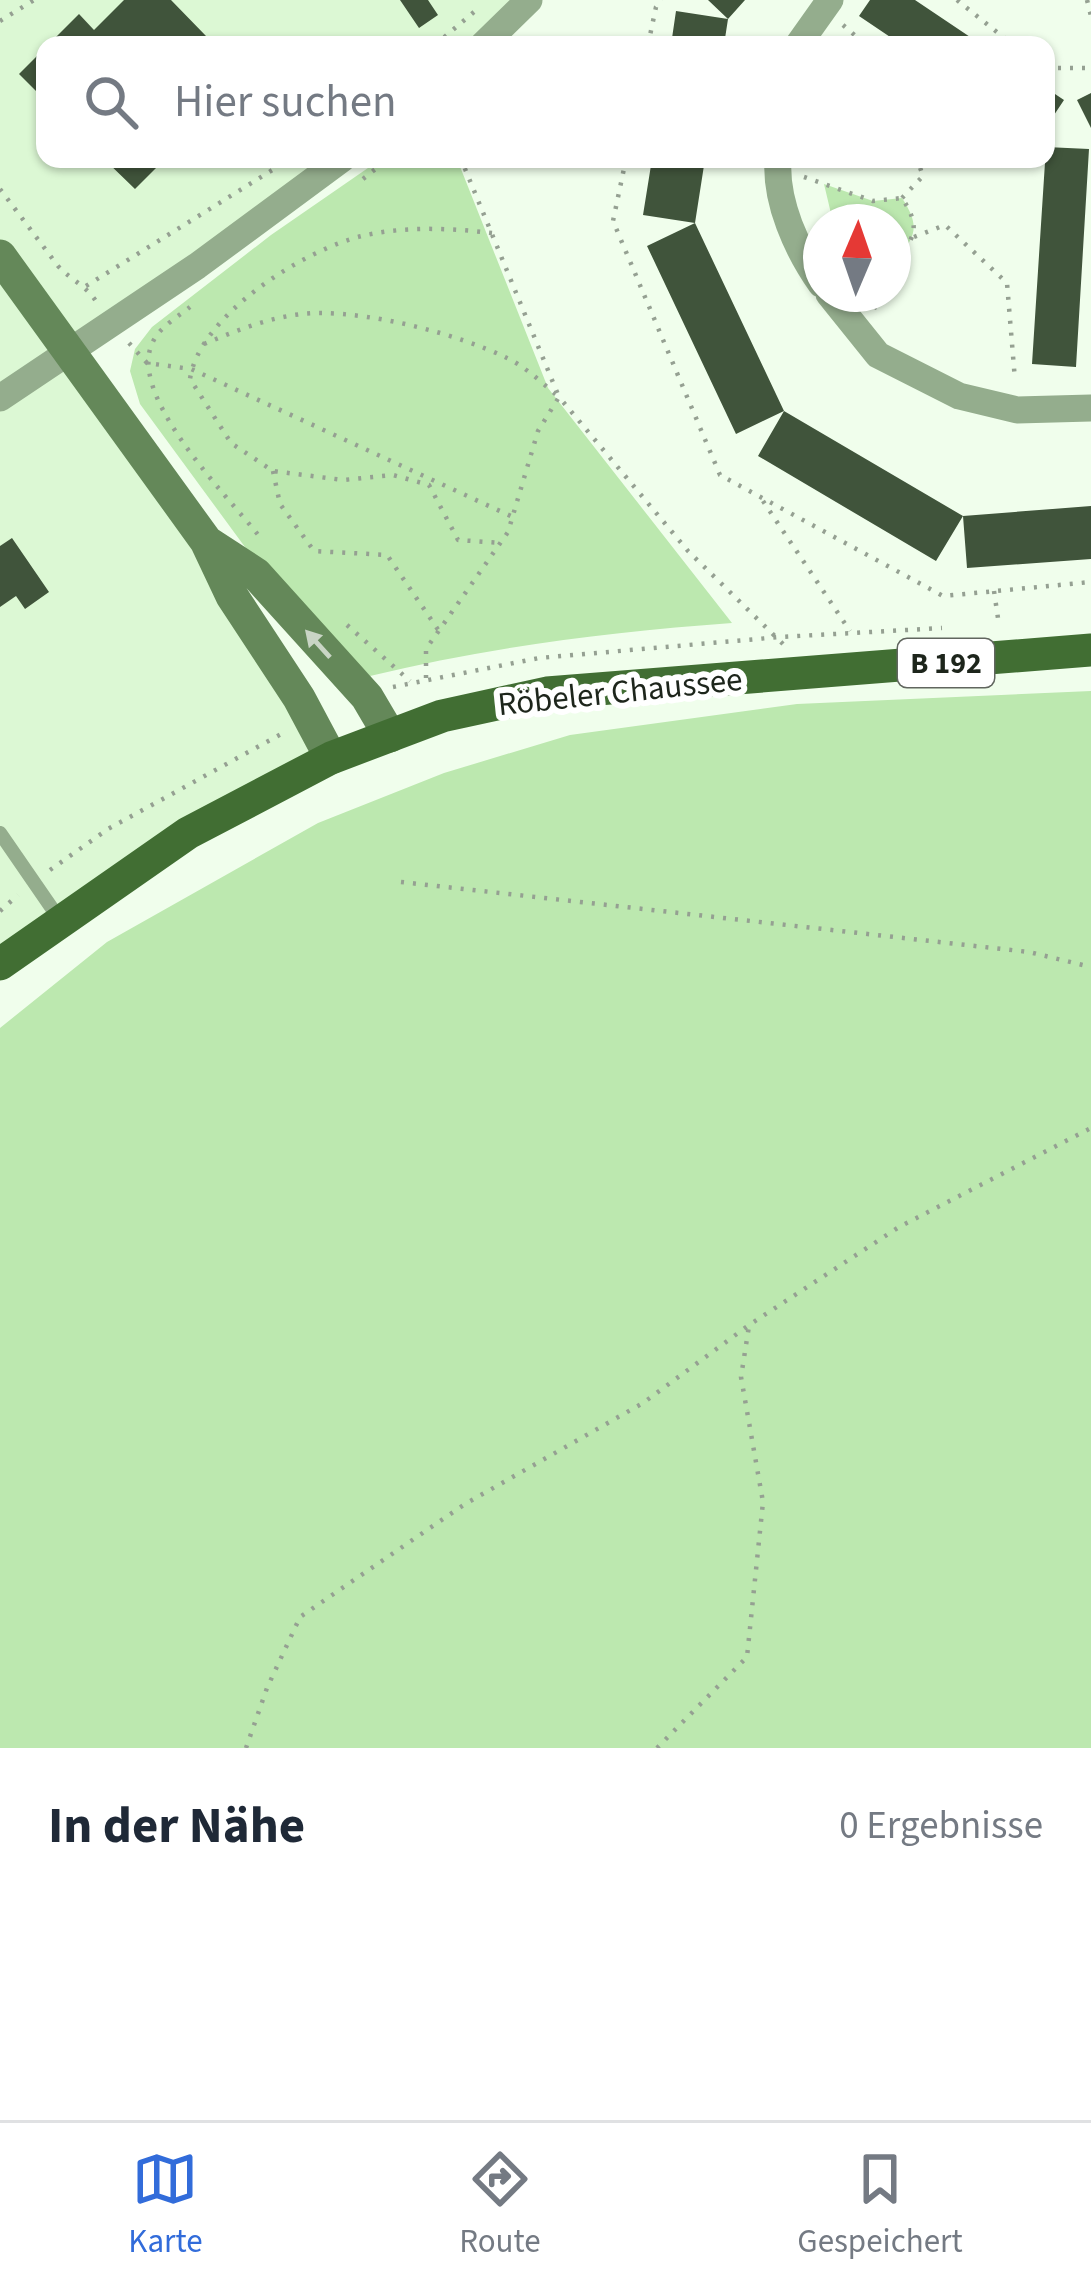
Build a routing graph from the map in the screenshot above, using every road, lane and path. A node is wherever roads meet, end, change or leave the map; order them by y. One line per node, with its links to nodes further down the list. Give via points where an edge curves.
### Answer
1 (34, 0): 9 (path)
2 (487, 0): 10 (path)
3 (530, 0): 11 (street)
4 (662, 0): 12 (path)
5 (830, 0): 13 (street)
6 (957, 0): 14 (path)
7 (1087, 0): 8 (path)
8 (1091, 16)
9 (0, 21)
10 (446, 36)
11 (492, 36)
12 (650, 36)
13 (804, 36)
14 (1002, 36)
15 (1055, 68): 16 (path)
16 (1091, 68)
17 (276, 168): 31 (path)
18 (330, 168): 36 (street)
19 (465, 168): 26 (path)
20 (624, 168): 44 (path, via 613,221 720,475)
21 (778, 168): 30 (street)
22 (787, 168): 25 (path, via 873,201)
23 (919, 168): 25 (path, via 922,176)
24 (0, 189): 31 (path, via 58,266)
25 (902, 198): 27 (path, via 914,216)
26 (492, 232): 35 (path, via 436,227 360,236 303,261 235,306); 39 (path)
27 (914, 237): 28 (path); 42 (path, via 945,225 1007,284)
28 (911, 241)
29 (0, 256): 36 (main road)
30 (803, 257)
31 (86, 286): 33 (path)
32 (843, 312): 42 (street, via 878,355 959,396)
33 (105, 314)
34 (118, 330): 37 (path)
35 (199, 346): 38 (path); 39 (path, via 250,325 318,313 359,318 446,335 510,359)
36 (68, 349): 40 (street); 46 (main road)
37 (147, 363): 38 (path); 47 (path, via 172,423)
38 (191, 369): 43 (path, via 230,443); 45 (path)
39 (559, 397): 45 (path, via 538,431); 56 (path, via 688,551)
40 (0, 398)
41 (1091, 408): 42 (street)
42 (1017, 410)
43 (273, 471): 48 (path, via 430,484 458,540); 54 (path, via 280,504 314,551 387,555)
44 (760, 496): 50 (path, via 944,596); 55 (path)
45 (513, 517): 48 (path)
46 (206, 541): 60 (main road); 61 (main road, one-way to 46, via 367,697 256,574)
47 (264, 542)
48 (502, 543): 54 (path)
49 (1091, 582): 50 (path)
50 (994, 591): 52 (path)
51 (334, 615): 59 (path, via 410,681)
52 (999, 625)
53 (956, 627): 55 (path)
54 (439, 631): 59 (path, via 426,649)
55 (851, 633): 56 (path)
56 (780, 637): 58 (path); 59 (path, via 538,658)
57 (1091, 650): 58 (main road, Röbeler Chaussee / B 192)
58 (801, 675): 61 (main road, Röbeler Chaussee / B 192, via 547,693)
59 (426, 678)
60 (311, 718): 62 (main road); 64 (path, via 108,829)
61 (390, 736): 62 (main road, Röbeler Chaussee / B 192)
62 (331, 758): 67 (main road, Röbeler Chaussee / B 192, via 188,833)
63 (0, 833): 64 (lane)
64 (35, 881): 66 (path); 67 (lane)
65 (400, 882): 69 (path, via 1028,952)
66 (0, 910)
67 (59, 920): 68 (main road, Röbeler Chaussee / B 192)
68 (0, 964)
69 (1091, 967)
70 (1091, 1128): 71 (path, via 899,1227)
71 (749, 1325): 72 (path, via 643,1403 466,1504 300,1617); 73 (path, via 741,1377 763,1502 747,1657)
72 (246, 1748)
73 (657, 1748)

